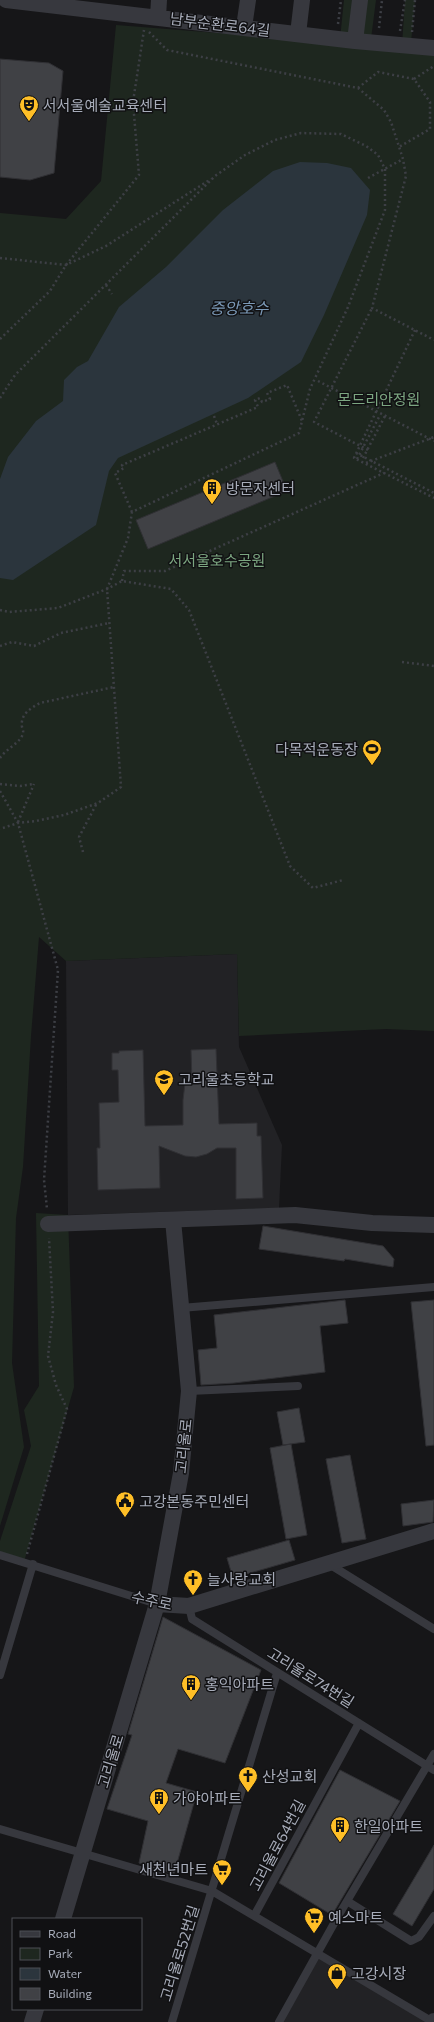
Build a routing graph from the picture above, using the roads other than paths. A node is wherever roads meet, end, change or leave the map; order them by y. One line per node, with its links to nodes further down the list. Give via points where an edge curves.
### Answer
1 (6, 0): 6 (street, 남부순환로64길)
2 (159, 0): 6 (street)
3 (248, 0): 7 (street)
4 (302, 0): 8 (street)
5 (360, 0): 9 (street)
6 (158, 17): 7 (street, 남부순환로64길)
7 (244, 27): 8 (street, 남부순환로64길)
8 (298, 34): 9 (street, 남부순환로64길)
9 (355, 41): 10 (street, 남부순환로64길, via 405,41)
10 (434, 48)
11 (173, 1220): 12 (street); 13 (street, via 296,1216 372,1223); 15 (street, 고리울로)
12 (48, 1224)
13 (434, 1225)
14 (434, 1287): 15 (lane)
15 (181, 1308): 17 (street, 고리울로)
16 (298, 1386): 17 (lane)
17 (189, 1391): 22 (street, 고리울로, via 181,1473)
18 (434, 1531): 21 (street, 수주로)
19 (0, 1555): 20 (lane, 수주로)
20 (33, 1564): 22 (lane, 수주로); 26 (lane)
21 (328, 1564): 23 (street, 수주로); 24 (lane)
22 (157, 1604): 23 (street, 수주로); 31 (street, 고리울로)
23 (189, 1606): 25 (lane, 고리울로74번길, via 192,1620)
24 (434, 1629)
25 (277, 1673): 27 (lane, 고리울로74번길); 32 (lane)
26 (0, 1675)
27 (359, 1723): 29 (lane, 고리울로74번길); 34 (lane, 고리울로64번길)
28 (434, 1754): 29 (lane)
29 (430, 1768): 33 (lane)
30 (0, 1829): 31 (lane, 고리울로64번길)
31 (82, 1853): 32 (lane, 고리울로64번길); 36 (street, 고리울로)
32 (212, 1891): 34 (lane, 고리울로64번길); 40 (lane, 고리울로52번길)
33 (347, 1901): 35 (lane, via 411,1941 419,1937); 37 (lane)
34 (254, 1916): 37 (lane, 고리울로64번길)
35 (434, 1916)
36 (63, 1918)
37 (318, 1954): 41 (lane); 42 (lane, 고리울로64번길)
38 (36, 2010): 39 (street)
39 (32, 2022)
40 (172, 2022)
41 (280, 2022)
42 (434, 2022)

